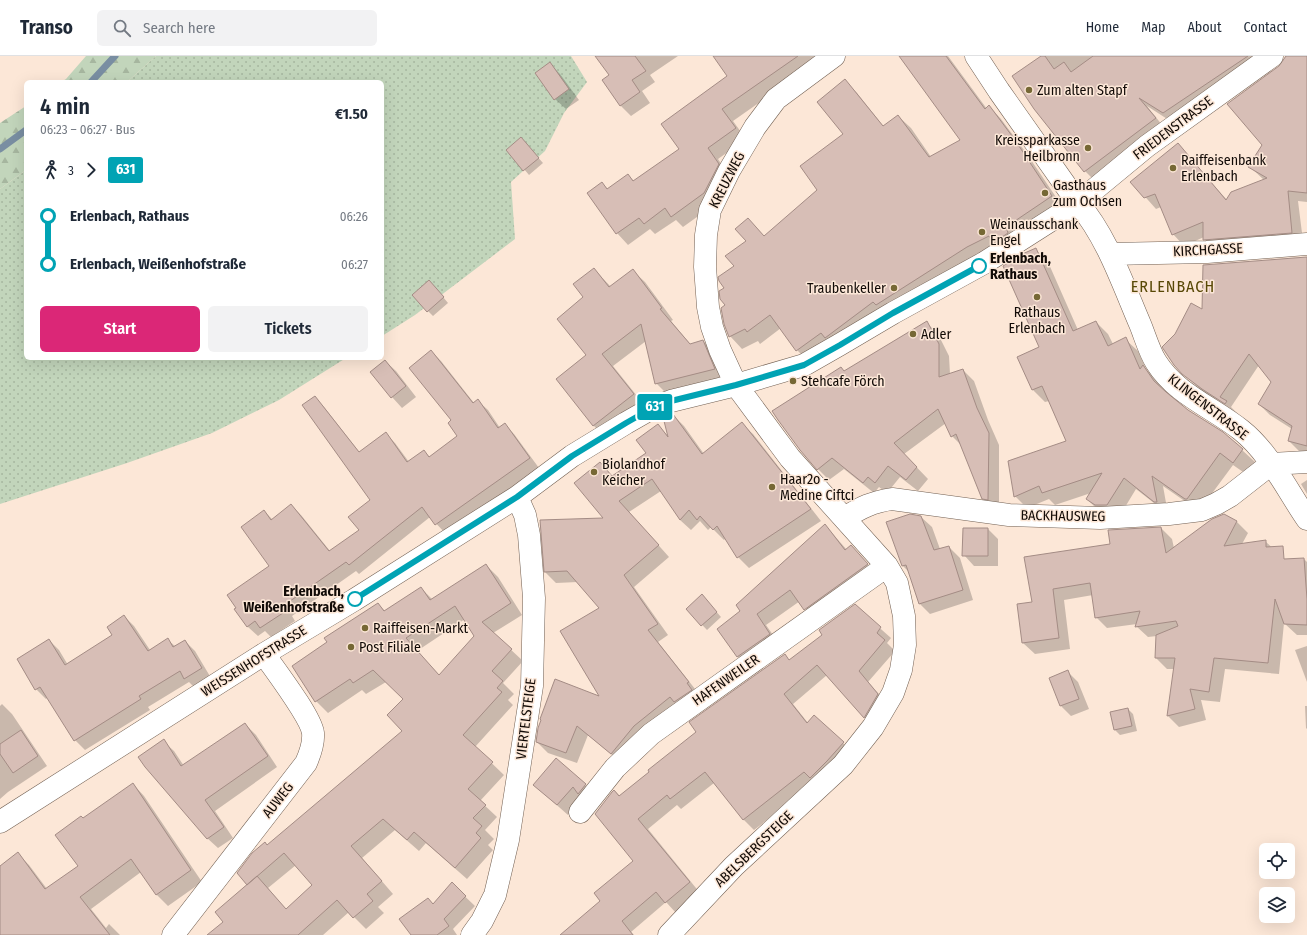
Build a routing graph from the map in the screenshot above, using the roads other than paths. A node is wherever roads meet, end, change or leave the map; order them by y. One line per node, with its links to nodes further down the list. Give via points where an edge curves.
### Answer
1 (834, 56): 7 (street, KREUZWEG, via 776,99 755,127 710,210 705,267 708,307 720,350)
2 (976, 56): 4 (street, KLINGENSTRASSE)
3 (1272, 56): 4 (street, FRIEDENSTRASSE, via 1146,146)
4 (1078, 203): 6 (street, KLINGENSTRASSE, via 1088,214); 7 (street, WEISSENHOFSTRASSE, via 984,263 804,365)
5 (1307, 244): 6 (street, KIRCHGASSE, via 1208,252)
6 (1110, 254): 9 (street, KLINGENSTRASSE, via 1155,361 1169,379 1241,430 1258,446)
7 (736, 385): 10 (street, WEISSENHOFSTRASSE, via 654,407 572,456); 11 (street, via 790,458)
8 (1307, 462): 9 (street)
9 (1271, 464): 11 (street, BACKHAUSWEG, via 1230,496 1202,510 1080,518 1009,515 892,499 874,502); 12 (street, KLINGENSTRASSE)
10 (517, 497): 14 (street, WEISSENHOFSTRASSE); 18 (street, VIERTELSTEIGE, via 525,515 529,535 534,598 532,686 506,847 495,895)
11 (845, 518): 13 (street)
12 (1307, 519)
13 (887, 566): 15 (street, HAFENWEILER, via 651,734 615,768); 19 (street, ABELSBERGSTEIGE, via 897,583 904,616 905,645 901,670 893,693 873,727 842,765 734,866)
14 (264, 654): 16 (street, WEISSENHOFSTRASSE); 17 (street, AUWEG, via 308,719 313,733 312,750 302,769)
15 (580, 812)
16 (0, 822)
17 (173, 935)
18 (472, 935)
19 (668, 935)

